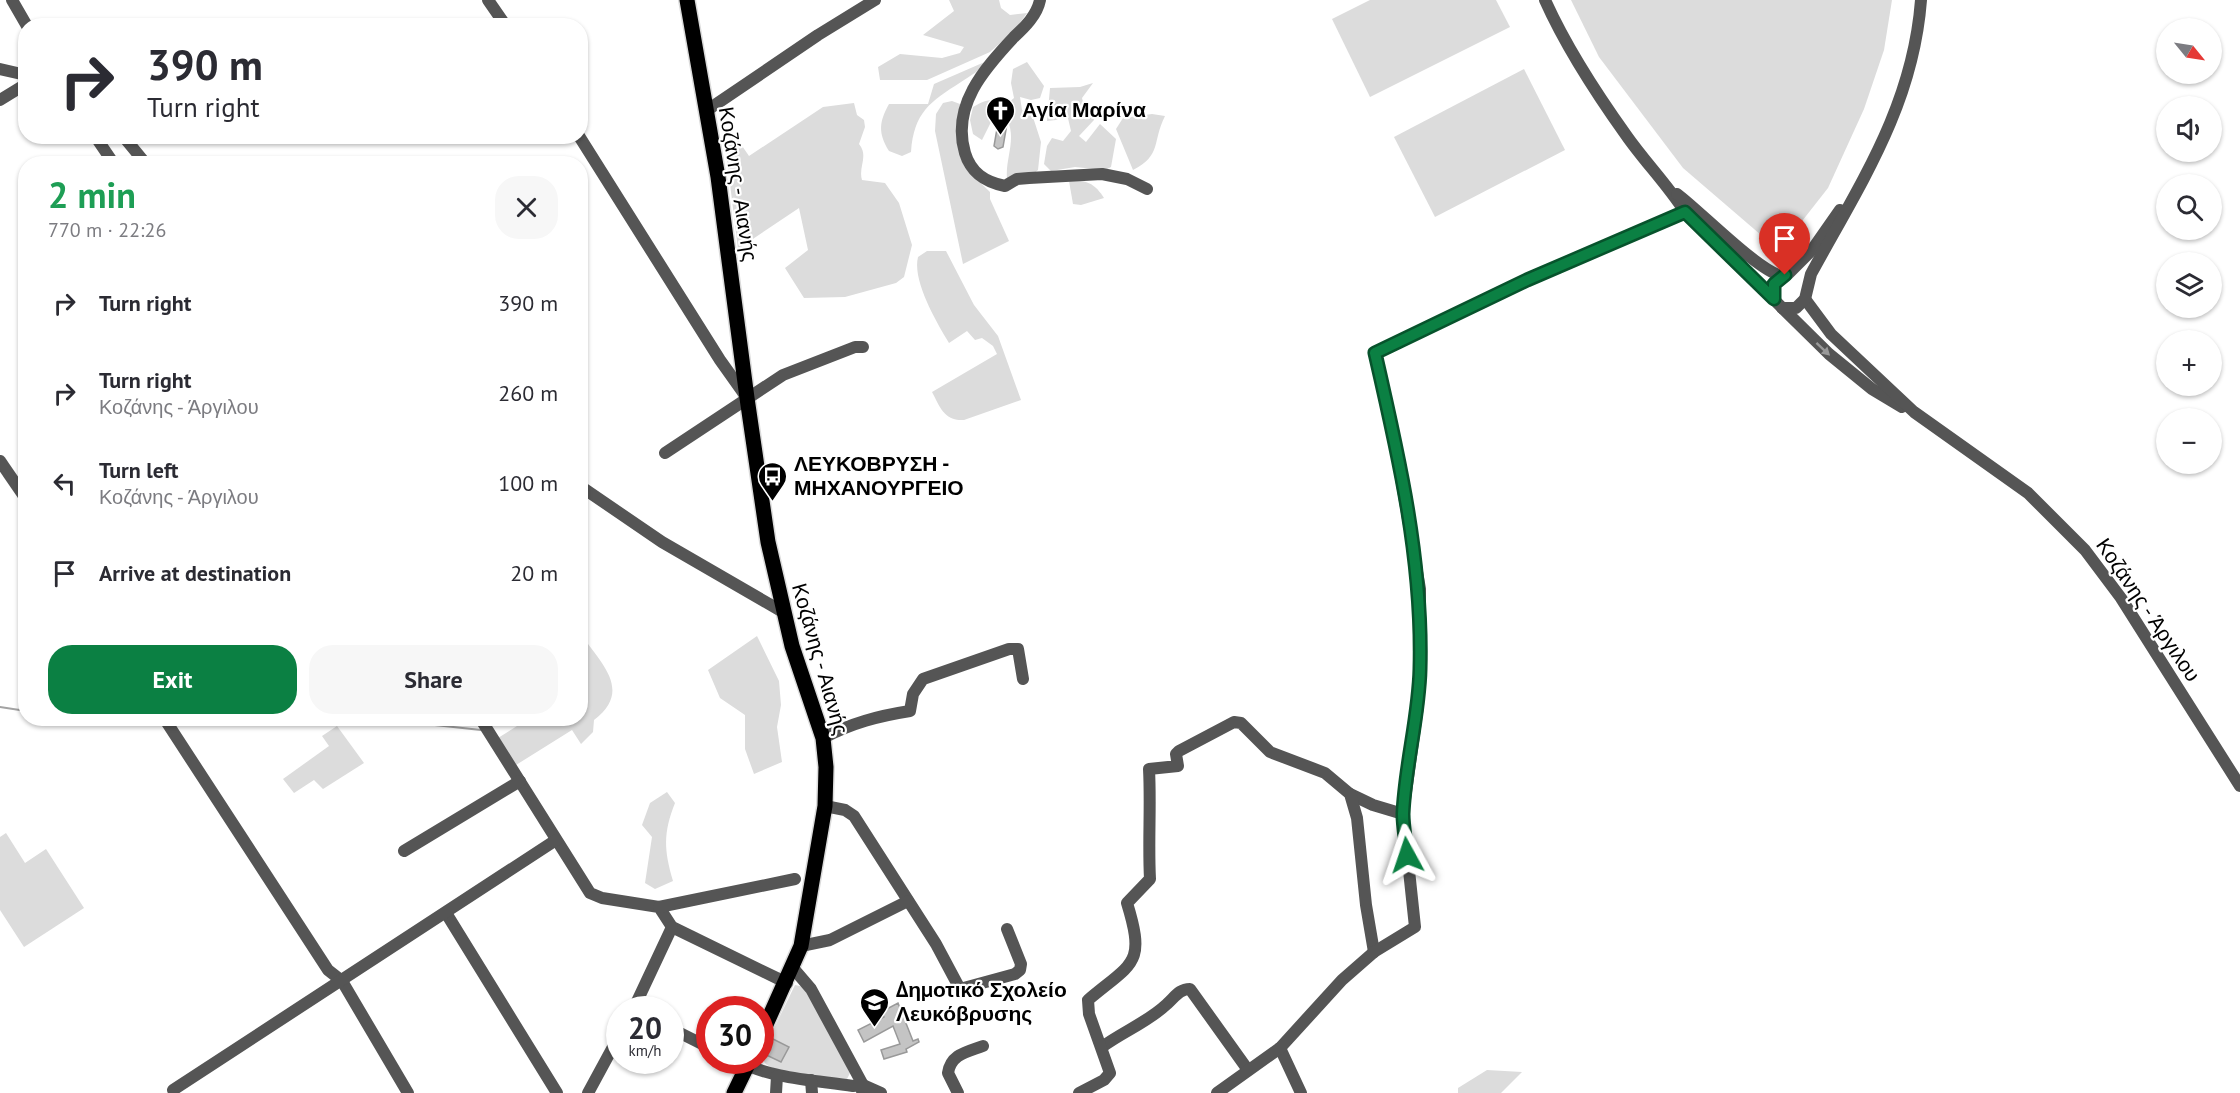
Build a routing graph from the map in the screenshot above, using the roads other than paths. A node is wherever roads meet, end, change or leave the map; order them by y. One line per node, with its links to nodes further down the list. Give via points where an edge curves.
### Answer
1 (12, 0): 8 (street)
2 (488, 0): 9 (street)
3 (687, 0): 14 (main road, Κοζάνης - Αιανής)
4 (875, 0): 14 (street)
5 (1040, 0): 19 (street, via 1034,15 981,75 967,101 962,135 969,164 985,180 1005,186 1017,179 1102,174 1127,179)
6 (1545, 0): 18 (street, Κοζάνης - Άργιλου, via 1626,135)
7 (1921, 0): 20 (street, via 1905,86 1889,131)
8 (22, 18)
9 (500, 18)
10 (0, 69): 11 (street)
11 (18, 73)
12 (18, 89): 13 (street)
13 (0, 100)
14 (706, 111): 26 (main road, Κοζάνης - Αιανής, via 722,199)
15 (130, 144): 17 (street)
16 (584, 144): 26 (street)
17 (139, 156)
18 (1670, 188): 21 (street, Κοζάνης - Άργιλου); 22 (street, Κοζάνης - Άργιλου, via 1759,264)
19 (1147, 189)
20 (1857, 191): 22 (street, via 1812,250); 23 (street, via 1811,274)
21 (1685, 212): 24 (street, Κοζάνης - Άργιλου); 41 (street, via 1527,280 1375,353 1420,589 1418,706)
22 (1785, 275): 23 (street, Κοζάνης - Άργιλου, via 1801,278); 24 (street, via 1773,288)
23 (1806, 294): 24 (street, via 1796,308); 27 (street, Κοζάνης - Άργιλου, via 1831,334)
24 (1778, 303): 27 (street, Κοζάνης - Άργιλου, one-way to 27, via 1857,378)
25 (863, 347): 26 (street, via 809,363)
26 (747, 398): 28 (street); 32 (main road, Κοζάνης - Αιανής, via 768,542)
27 (1914, 412): 38 (street, Κοζάνης - Άργιλου, via 2028,493 2085,550 2121,598)
28 (664, 453)
29 (0, 460): 30 (street)
30 (18, 488)
31 (588, 491): 32 (street, via 662,542)
32 (783, 612): 36 (main road, Κοζάνης - Αιανής)
33 (1023, 680): 36 (street, via 1018,649 1009,649 923,680 913,694 910,711 867,718)
34 (169, 726): 53 (street, via 328,970)
35 (485, 726): 37 (street)
36 (823, 738): 40 (main road, Κοζάνης - Αιανής)
37 (520, 781): 42 (street); 43 (street)
38 (2240, 786)
39 (1350, 794): 41 (street); 51 (street, via 1357,818); 58 (street, via 1324,773 1270,752 1237,721 1179,751 1178,766 1149,769 1150,879 1126,903 1137,944 1132,962 1088,1000 1089,1014)
40 (825, 806): 45 (street, via 854,816); 50 (main road, Κοζάνης - Αιανής)
41 (1403, 814): 51 (street, via 1415,927)
42 (556, 840): 46 (street, via 590,893); 47 (street)
43 (404, 851)
44 (795, 879): 46 (street)
45 (908, 901): 49 (street, via 960,989 1020,970); 50 (street, via 830,940)
46 (659, 907): 48 (street)
47 (446, 913): 53 (street); 70 (street)
48 (672, 927): 54 (street); 55 (street)
49 (1007, 929)
50 (801, 946): 52 (main road, Κοζάνης - Αιανής)
51 (1374, 952): 59 (street, via 1342,980)
52 (793, 968): 54 (main road, Κοζάνης - Αιανής); 66 (street, via 811,989)
53 (342, 981): 67 (street); 69 (street)
54 (787, 983): 56 (main road, Κοζάνης - Αιανής)
55 (640, 996)
56 (774, 1009)
57 (983, 1046): 74 (street, via 952,1060 948,1073)
58 (1102, 1047): 61 (street, via 1150,1019 1179,991 1190,989); 75 (street, via 1109,1077)
59 (1280, 1048): 61 (street); 77 (street)
60 (606, 1061): 68 (street)
61 (1248, 1070): 76 (street)
62 (740, 1074): 71 (main road)
63 (772, 1074): 64 (street)
64 (777, 1076): 65 (street); 72 (street)
65 (811, 1087): 66 (street)
66 (862, 1089): 73 (street)
67 (173, 1090)
68 (590, 1092)
69 (408, 1093)
70 (557, 1093)
71 (734, 1093)
72 (776, 1093)
73 (881, 1093)
74 (958, 1093)
75 (1079, 1093)
76 (1218, 1093)
77 (1301, 1093)

